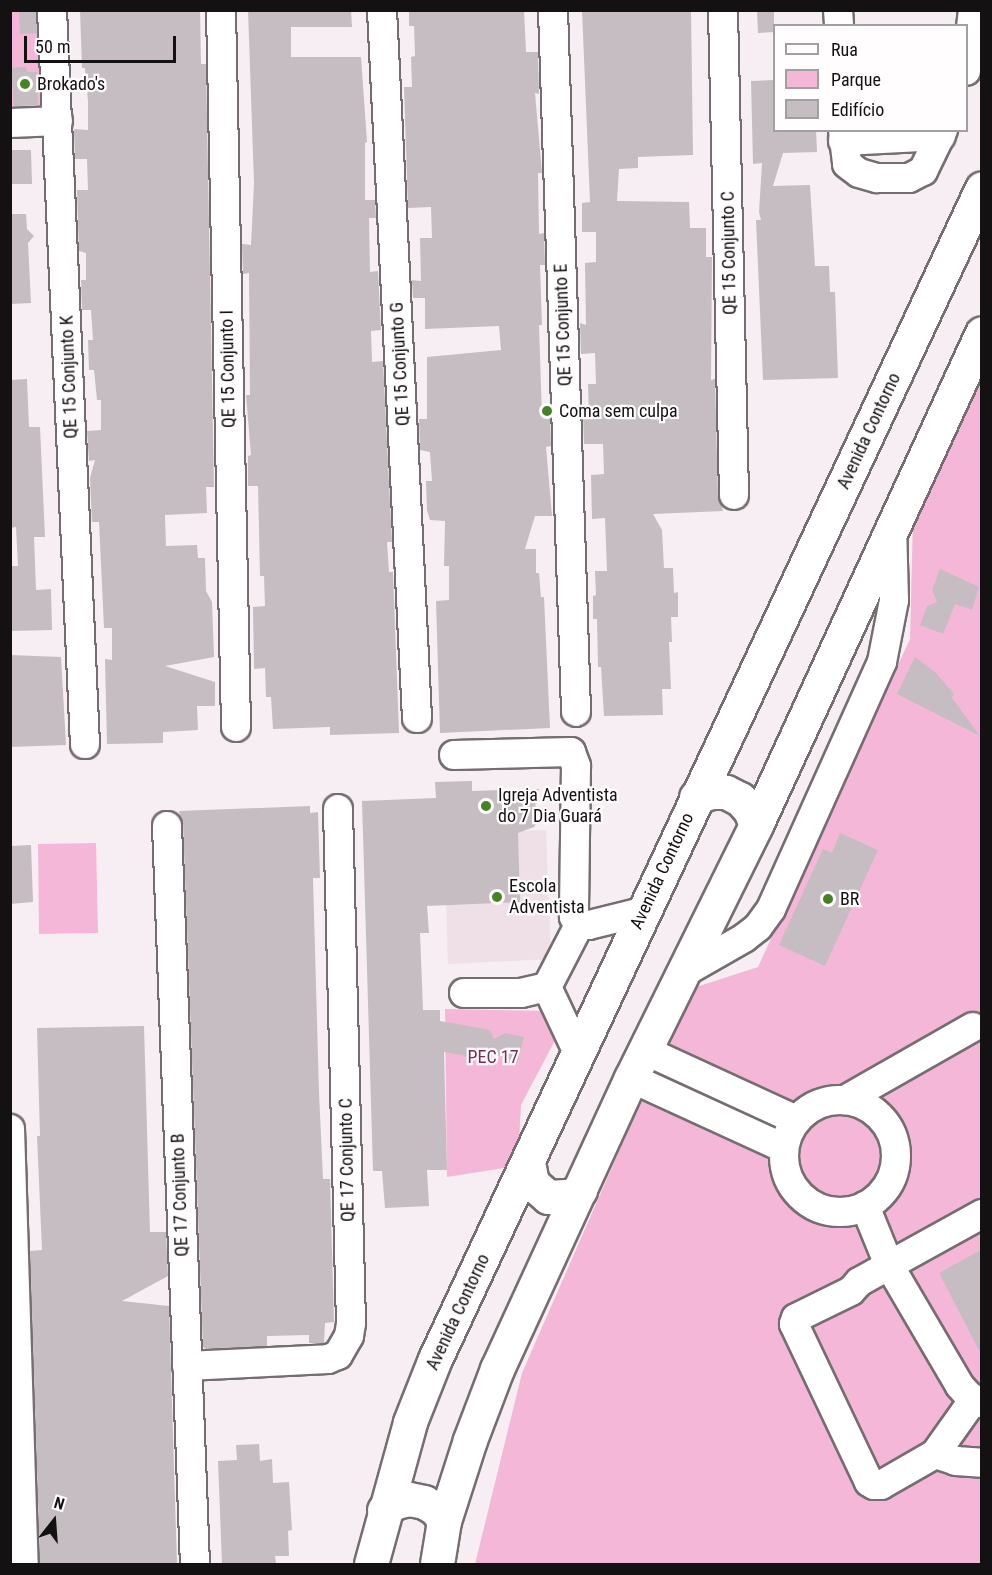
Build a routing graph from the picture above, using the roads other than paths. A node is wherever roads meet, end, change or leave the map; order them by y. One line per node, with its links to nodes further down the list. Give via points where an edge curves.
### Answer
1 (52, 10): 8 (street, QE 15 Conjunto K)
2 (221, 10): 18 (street, QE 15 Conjunto I)
3 (382, 10): 17 (street, QE 15 Conjunto G)
4 (553, 10): 16 (street, QE 15 Conjunto E)
5 (723, 10): 14 (street, QE 15 Conjunto C)
6 (973, 10): 7 (street)
7 (968, 54)
8 (58, 120): 9 (street); 19 (street, QE 15 Conjunto K)
9 (10, 123)
10 (942, 133): 11 (street); 11 (street, via 922,171 909,177 877,178 859,173 848,164)
11 (843, 136)
12 (981, 188): 21 (main road, Avenida Contorno)
13 (981, 333): 15 (main road)
14 (734, 495)
15 (892, 525): 23 (main road); 27 (street, via 894,600 882,662 771,909 744,939)
16 (576, 712)
17 (417, 718)
18 (236, 727)
19 (85, 744)
20 (454, 755): 26 (street, via 563,750 575,756 574,917)
21 (696, 797): 23 (main road, via 726,792 750,810); 25 (main road, Avenida Contorno)
22 (338, 809): 42 (street, QE 17 Conjunto C, via 349,1336 338,1355 328,1359)
23 (756, 825): 27 (main road)
24 (167, 826): 42 (street, QE 17 Conjunto B)
25 (642, 912): 26 (street); 31 (main road, Avenida Contorno)
26 (579, 925): 28 (street)
27 (681, 974): 32 (main road)
28 (547, 987): 29 (street, via 520,993); 31 (street)
29 (465, 993)
30 (973, 1027): 33 (street)
31 (578, 1053): 37 (main road, Avenida Contorno)
32 (638, 1064): 34 (street); 36 (street); 38 (main road)
33 (845, 1100): 34 (street, via 819,1105); 39 (street, via 878,1115 895,1146 896,1164 890,1181 880,1196)
34 (796, 1120): 36 (street)
35 (10, 1130): 48 (street)
36 (784, 1148): 39 (street, via 789,1179 813,1205 848,1212)
37 (528, 1162): 38 (main road, via 531,1183 548,1197 570,1196); 46 (main road, Avenida Contorno, via 435,1359 410,1422)
38 (580, 1190): 47 (main road, via 497,1369)
39 (865, 1206): 41 (street)
40 (981, 1215): 41 (street)
41 (889, 1265): 43 (street, via 960,1386); 44 (street, via 851,1291 796,1318 794,1324 869,1482 881,1485)
42 (187, 1366): 49 (street, QE 17 Conjunto B)
43 (978, 1401): 44 (street)
44 (935, 1454): 45 (street)
45 (981, 1463)
46 (384, 1510): 47 (main road, via 409,1499 436,1509); 50 (main road, Avenida Contorno)
47 (444, 1521): 51 (main road)
48 (24, 1564)
49 (195, 1564)
50 (371, 1564)
51 (437, 1564)

